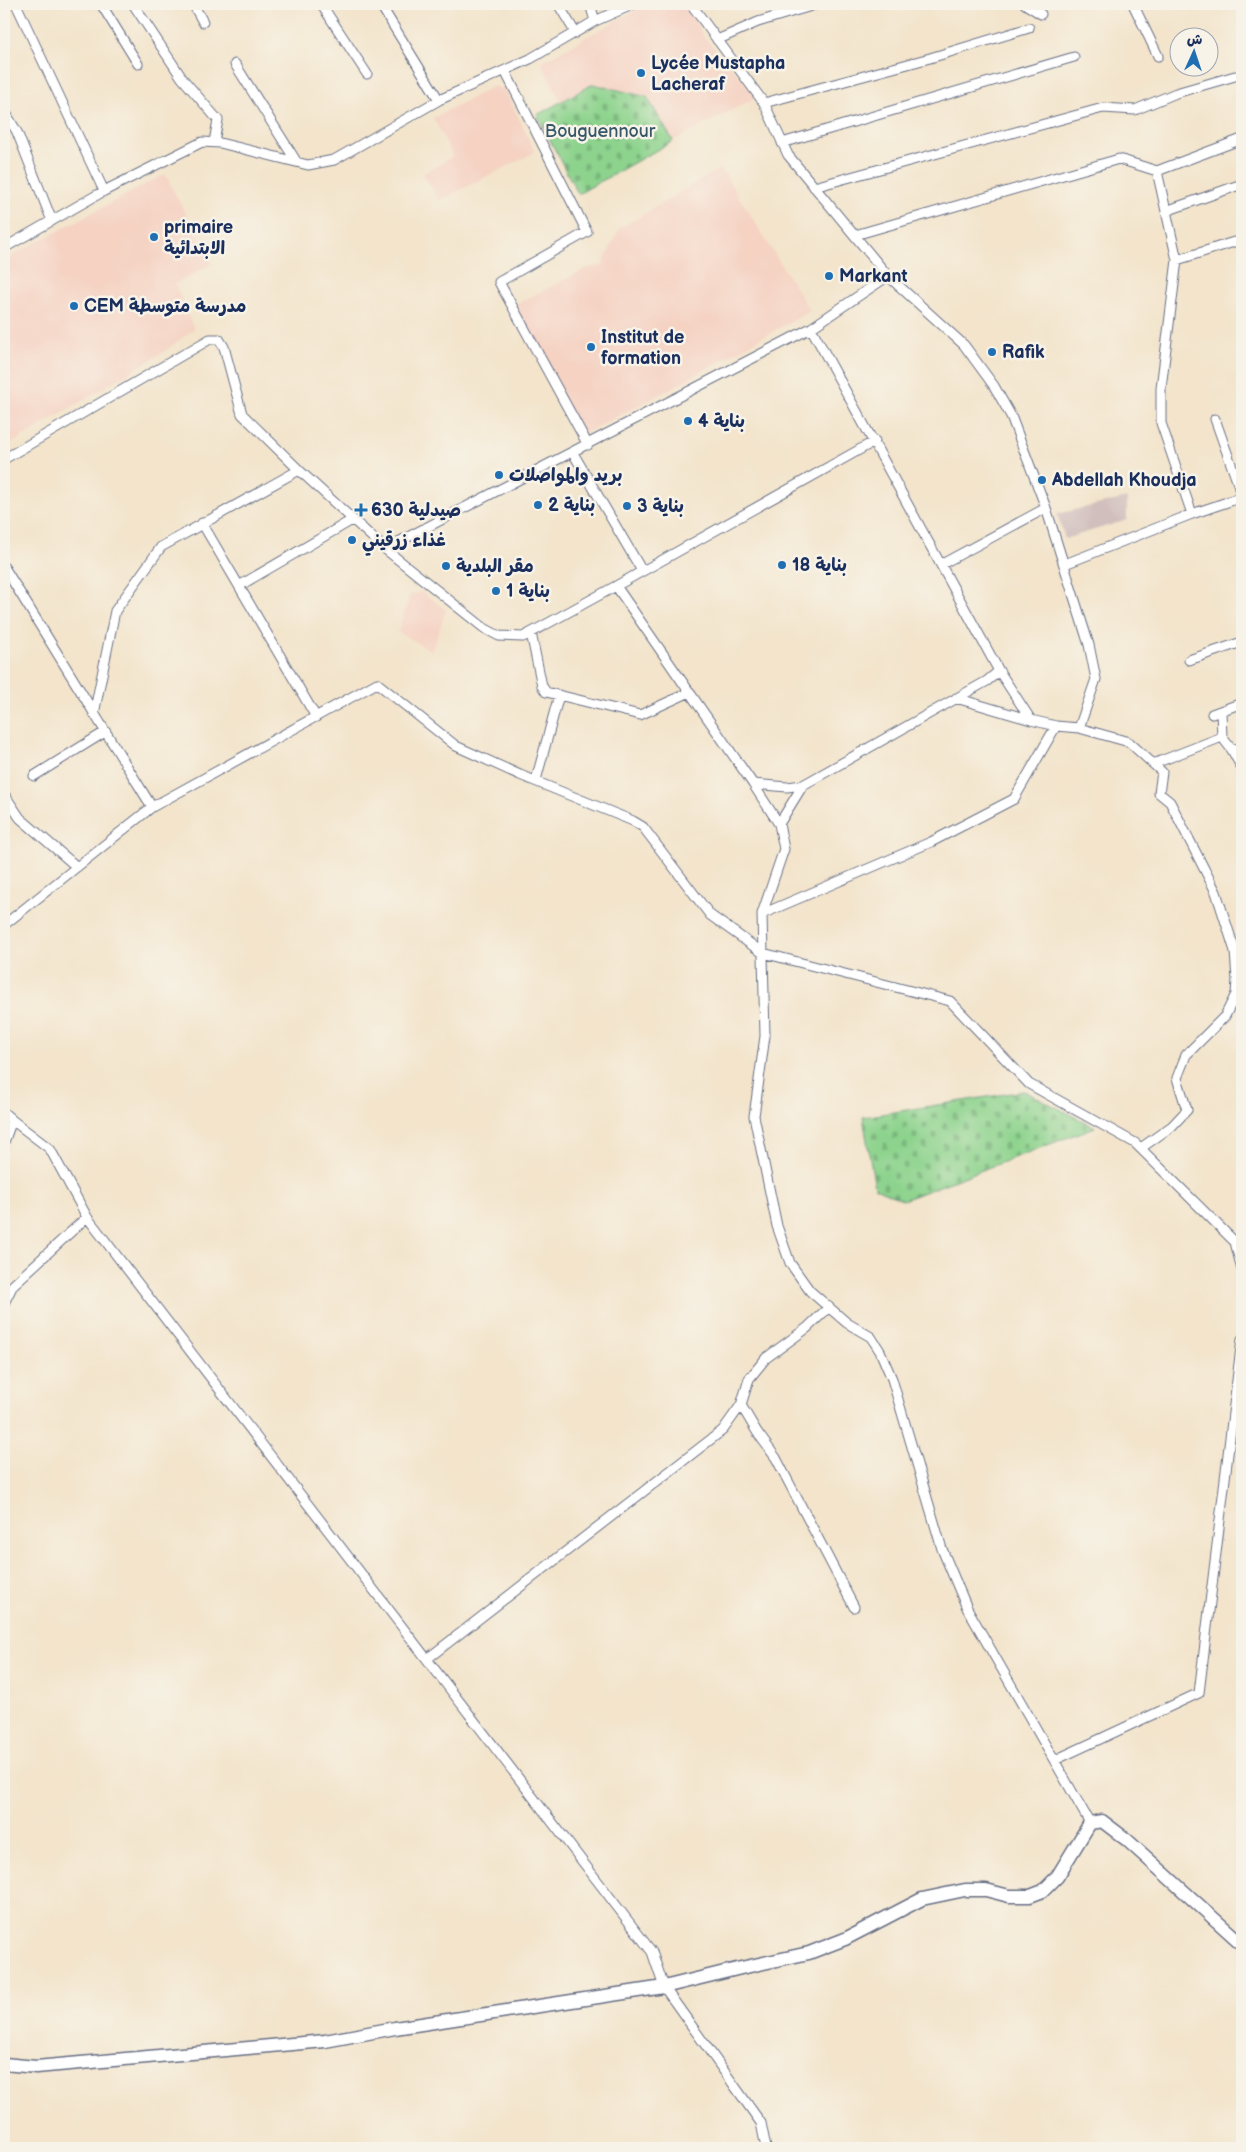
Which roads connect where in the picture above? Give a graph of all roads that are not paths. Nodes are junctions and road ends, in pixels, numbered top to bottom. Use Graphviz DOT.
graph roads {
  1 [pos="16,4"];
  2 [pos="101,4"];
  3 [pos="133,4"];
  4 [pos="193,4"];
  5 [pos="321,4"];
  6 [pos="380,4"];
  7 [pos="558,4"];
  8 [pos="590,4"];
  9 [pos="634,4"];
  10 [pos="691,4"];
  11 [pos="818,4"];
  12 [pos="1025,4"];
  13 [pos="1132,4"];
  14 [pos="1040,14"];
  15 [pos="595,20"];
  16 [pos="203,22"];
  17 [pos="1030,28"];
  18 [pos="575,32"];
  19 [pos="717,40"];
  20 [pos="1158,56"];
  21 [pos="1074,57"];
  22 [pos="138,64"];
  23 [pos="235,64"];
  24 [pos="505,71"];
  25 [pos="367,74"];
  26 [pos="1235,76"];
  27 [pos="439,100"];
  28 [pos="764,103"];
  29 [pos="4,110"];
  30 [pos="1242,139"];
  31 [pos="214,142"];
  32 [pos="782,143"];
  33 [pos="296,161"];
  34 [pos="1157,171"];
  35 [pos="1242,184"];
  36 [pos="814,187"];
  37 [pos="104,191"];
  38 [pos="1166,211"];
  39 [pos="52,220"];
  40 [pos="854,235"];
  41 [pos="1234,242"];
  42 [pos="4,248"];
  43 [pos="1177,260"];
  44 [pos="888,276"];
  45 [pos="811,328"];
  46 [pos="1215,419"];
  47 [pos="875,441"];
  48 [pos="588,445"];
  49 [pos="573,453"];
  50 [pos="4,459"];
  51 [pos="299,470"];
  52 [pos="1242,496"];
  53 [pos="1046,508"];
  54 [pos="1192,514"];
  55 [pos="352,520"];
  56 [pos="202,523"];
  57 [pos="385,549"];
  58 [pos="942,564"];
  59 [pos="1064,564"];
  60 [pos="4,567"];
  61 [pos="642,572"];
  62 [pos="239,586"];
  63 [pos="616,586"];
  64 [pos="531,633"];
  65 [pos="1242,642"];
  66 [pos="1189,660"];
  67 [pos="999,671"];
  68 [pos="690,692"];
  69 [pos="559,695"];
  70 [pos="956,698"];
  71 [pos="1242,704"];
  72 [pos="94,714"];
  73 [pos="316,717"];
  74 [pos="1031,720"];
  75 [pos="1056,726"];
  76 [pos="1080,728"];
  77 [pos="105,732"];
  78 [pos="1222,737"];
  79 [pos="1242,747"];
  80 [pos="1232,750"];
  81 [pos="1153,764"];
  82 [pos="1242,768"];
  83 [pos="34,776"];
  84 [pos="536,780"];
  85 [pos="753,784"];
  86 [pos="803,785"];
  87 [pos="4,794"];
  88 [pos="152,807"];
  89 [pos="779,824"];
  90 [pos="77,867"];
  91 [pos="762,914"];
  92 [pos="4,925"];
  93 [pos="763,953"];
  94 [pos="4,1112"];
  95 [pos="12,1120"];
  96 [pos="4,1142"];
  97 [pos="1141,1148"];
  98 [pos="87,1217"];
  99 [pos="1242,1270"];
  100 [pos="4,1303"];
  101 [pos="829,1307"];
  102 [pos="1242,1339"];
  103 [pos="741,1405"];
  104 [pos="854,1607"];
  105 [pos="427,1660"];
  106 [pos="1056,1760"];
  107 [pos="1090,1823"];
  108 [pos="1242,1944"];
  109 [pos="664,1987"];
  110 [pos="4,2064"];
  111 [pos="766,2148"];
  1 -- 37 [label="street"];
  2 -- 22 [label="street"];
  3 -- 31 [label="street"];
  4 -- 16 [label="street"];
  5 -- 25 [label="street"];
  6 -- 27 [label="street"];
  7 -- 18 [label="street"];
  8 -- 15 [label="street"];
  9 -- 15 [label="street"];
  10 -- 19 [label="street"];
  11 -- 19 [label="street"];
  12 -- 14 [label="street"];
  13 -- 20 [label="street"];
  15 -- 18 [label="street"];
  17 -- 28 [label="street"];
  18 -- 24 [label="street"];
  19 -- 28 [label="street"];
  21 -- 32 [label="street"];
  23 -- 33 [label="street"];
  24 -- 27 [label="street"];
  24 -- 48 [label="street"];
  26 -- 36 [label="street"];
  27 -- 33 [label="street"];
  28 -- 32 [label="street"];
  29 -- 39 [label="street"];
  30 -- 34 [label="street"];
  31 -- 33 [label="street"];
  31 -- 37 [label="street"];
  32 -- 36 [label="street"];
  34 -- 38 [label="street"];
  34 -- 40 [label="street"];
  35 -- 38 [label="street"];
  36 -- 40 [label="street"];
  37 -- 39 [label="street"];
  38 -- 43 [label="street"];
  39 -- 42 [label="street"];
  40 -- 44 [label="street"];
  41 -- 43 [label="street"];
  43 -- 54 [label="street"];
  44 -- 45 [label="street"];
  44 -- 53 [label="street"];
  45 -- 47 [label="street"];
  45 -- 48 [label="street"];
  46 -- 52 [label="street"];
  47 -- 58 [label="street"];
  47 -- 61 [label="street"];
  48 -- 49 [label="street"];
  49 -- 57 [label="street"];
  49 -- 61 [label="street"];
  50 -- 51 [label="street"];
  51 -- 55 [label="street"];
  51 -- 56 [label="street"];
  52 -- 54 [label="street"];
  53 -- 58 [label="street"];
  53 -- 59 [label="street"];
  54 -- 59 [label="street"];
  55 -- 57 [label="street"];
  55 -- 62 [label="street"];
  56 -- 62 [label="street"];
  56 -- 72 [label="street"];
  57 -- 64 [label="street"];
  58 -- 67 [label="street"];
  59 -- 76 [label="street"];
  60 -- 72 [label="street"];
  61 -- 63 [label="street"];
  62 -- 73 [label="street"];
  63 -- 64 [label="street"];
  63 -- 68 [label="street"];
  64 -- 69 [label="street"];
  65 -- 66 [label="street"];
  67 -- 70 [label="street"];
  67 -- 74 [label="street"];
  68 -- 69 [label="street"];
  68 -- 85 [label="street"];
  69 -- 84 [label="street"];
  70 -- 74 [label="street"];
  70 -- 86 [label="street"];
  71 -- 78 [label="street"];
  72 -- 77 [label="street"];
  73 -- 84 [label="street"];
  73 -- 88 [label="street"];
  74 -- 75 [label="street"];
  75 -- 76 [label="street"];
  75 -- 91 [label="street"];
  76 -- 81 [label="street"];
  77 -- 83 [label="street"];
  77 -- 88 [label="street"];
  78 -- 80 [label="street"];
  78 -- 81 [label="street"];
  79 -- 80 [label="street"];
  80 -- 82 [label="street"];
  81 -- 97 [label="street"];
  84 -- 93 [label="street"];
  85 -- 86 [label="street"];
  85 -- 89 [label="street"];
  86 -- 89 [label="street"];
  87 -- 90 [label="street"];
  88 -- 90 [label="street"];
  89 -- 91 [label="street"];
  90 -- 92 [label="street"];
  91 -- 93 [label="street"];
  93 -- 97 [label="street"];
  93 -- 101 [label="street"];
  94 -- 95 [label="street"];
  95 -- 96 [label="street"];
  95 -- 98 [label="street"];
  97 -- 99 [label="street"];
  98 -- 100 [label="street"];
  98 -- 105 [label="street"];
  101 -- 103 [label="street"];
  101 -- 106 [label="street"];
  102 -- 106 [label="street"];
  103 -- 104 [label="street"];
  103 -- 105 [label="street"];
  105 -- 109 [label="street"];
  106 -- 107 [label="street"];
  107 -- 108 [label="street"];
  107 -- 109 [label="street"];
  109 -- 110 [label="street"];
  109 -- 111 [label="street"];
}
